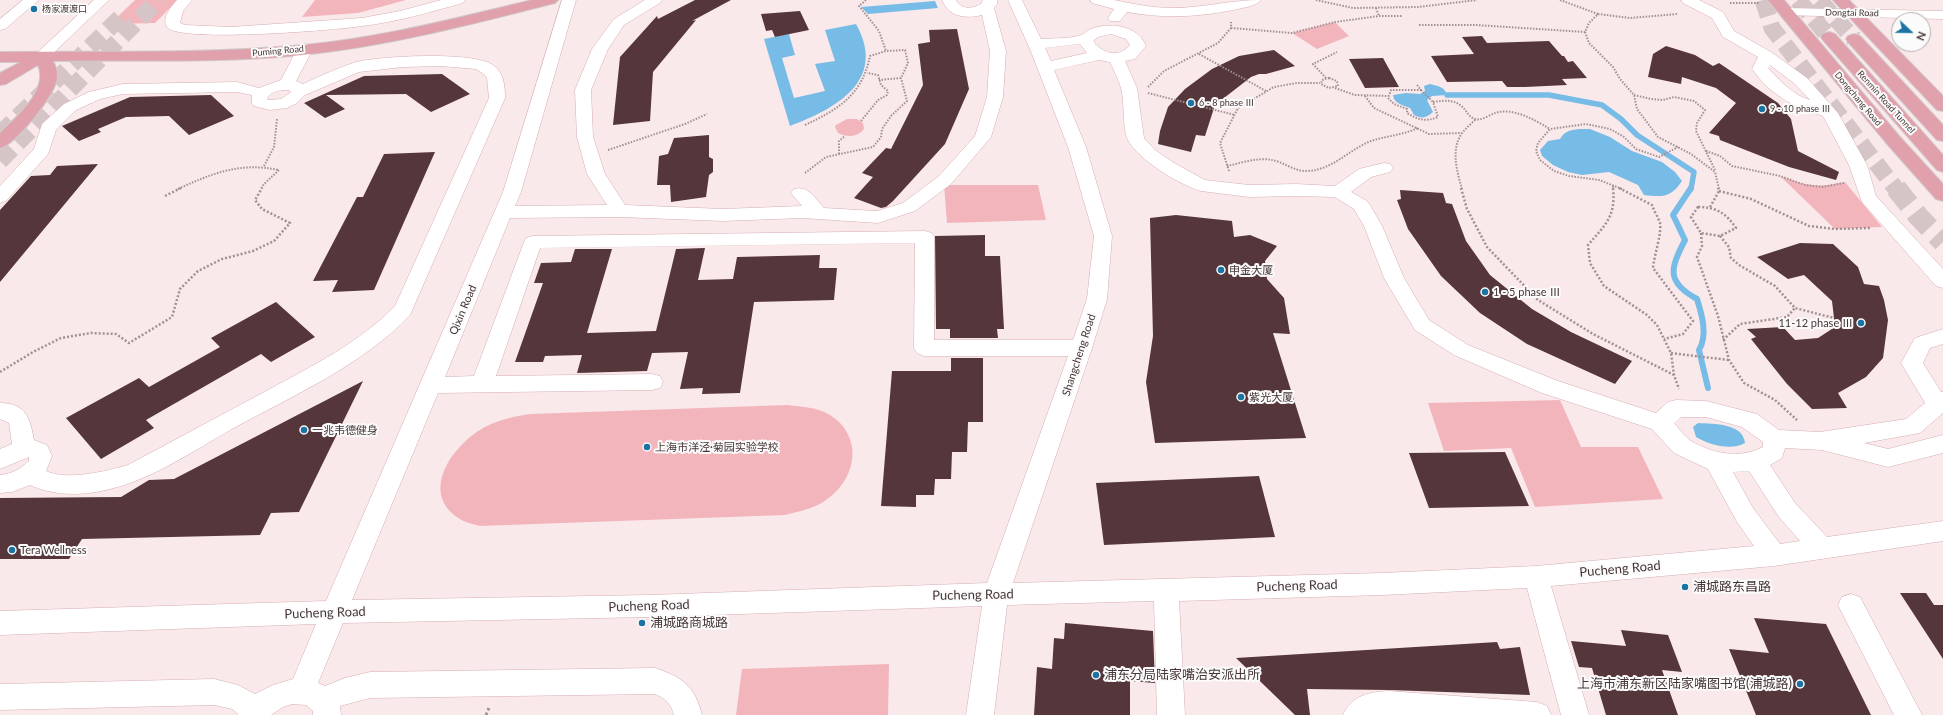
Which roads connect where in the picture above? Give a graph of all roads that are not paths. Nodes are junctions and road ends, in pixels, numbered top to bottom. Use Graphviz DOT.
graph roads {
  1 [pos="32,0"];
  2 [pos="102,0"];
  3 [pos="185,0"];
  4 [pos="458,0"];
  5 [pos="550,0"];
  6 [pos="569,0"];
  7 [pos="655,0"];
  8 [pos="949,0"];
  9 [pos="1015,0"];
  10 [pos="1097,0"];
  11 [pos="1254,0"];
  12 [pos="1841,0"];
  13 [pos="1691,2"];
  14 [pos="989,4"];
  15 [pos="1779,5"];
  16 [pos="1123,7"];
  17 [pos="1853,12"];
  18 [pos="1943,15"];
  19 [pos="0,26"];
  20 [pos="1111,30"];
  21 [pos="1750,32"];
  22 [pos="1829,37"];
  23 [pos="1087,39"];
  24 [pos="1854,39"];
  25 [pos="1036,44"];
  26 [pos="305,49"];
  27 [pos="1766,55"];
  28 [pos="42,56"];
  29 [pos="1107,56"];
  30 [pos="0,57"];
  31 [pos="1045,67"];
  32 [pos="0,80"];
  33 [pos="1801,81"];
  34 [pos="292,88"];
  35 [pos="262,93"];
  36 [pos="1943,106"];
  37 [pos="1830,113"];
  38 [pos="1943,136"];
  39 [pos="0,143"];
  40 [pos="1943,166"];
  41 [pos="1384,168"];
  42 [pos="800,192"];
  43 [pos="1339,192"];
  44 [pos="1943,195"];
  45 [pos="0,197"];
  46 [pos="620,211"];
  47 [pos="504,212"];
  48 [pos="819,213"];
  49 [pos="1943,281"];
  50 [pos="1943,336"];
  51 [pos="1082,348"];
  52 [pos="652,382"];
  53 [pos="482,384"];
  54 [pos="431,385"];
  55 [pos="1940,402"];
  56 [pos="0,411"];
  57 [pos="1660,423"];
  58 [pos="1774,438"];
  59 [pos="1820,441"];
  60 [pos="1943,444"];
  61 [pos="24,449"];
  62 [pos="0,460"];
  63 [pos="1755,462"];
  64 [pos="1716,463"];
  65 [pos="29,474"];
  66 [pos="0,484"];
  67 [pos="1943,531"];
  68 [pos="1822,548"];
  69 [pos="1774,555"];
  70 [pos="1536,577"];
  71 [pos="1166,590"];
  72 [pos="996,594"];
  73 [pos="1851,605"];
  74 [pos="336,612"];
  75 [pos="0,623"];
  76 [pos="0,697"];
  77 [pos="317,702"];
  78 [pos="254,712"];
  79 [pos="688,715"];
  80 [pos="980,715"];
  81 [pos="1171,715"];
  82 [pos="1357,715"];
  83 [pos="1538,715"];
  84 [pos="1575,715"];
  85 [pos="1908,715"];
  1 -- 19 [label="street"];
  2 -- 28 [label="street"];
  3 -- 4 [label="street"];
  5 -- 26 [label="main road, Puming Road"];
  6 -- 47 [label="street, Qixin Road"];
  7 -- 46 [label="street"];
  8 -- 14 [label="street"];
  9 -- 25 [label="street, Shangcheng Road"];
  10 -- 16 [label="street"];
  11 -- 16 [label="street"];
  12 -- 17 [label="main road"];
  13 -- 27 [label="street"];
  14 -- 48 [label="street"];
  15 -- 17 [label="street, Dongtai Road"];
  15 -- 44 [label="main road, Dongchang Road"];
  16 -- 20 [label="street"];
  17 -- 18 [label="street, Dongtai Road"];
  17 -- 36 [label="main road"];
  20 -- 23 [label="street"];
  20 -- 29 [label="street"];
  21 -- 33 [label="street"];
  22 -- 40 [label="main road, Renmin Road Tunnel"];
  23 -- 25 [label="street"];
  23 -- 29 [label="street"];
  24 -- 38 [label="main road, Renmin Road Tunnel"];
  25 -- 31 [label="street, Shangcheng Road"];
  26 -- 28 [label="main road, Puming Road"];
  26 -- 34 [label="street"];
  27 -- 33 [label="street"];
  27 -- 37 [label="street"];
  28 -- 30 [label="main road, Puming Road"];
  28 -- 32 [label="main road"];
  28 -- 39 [label="main road"];
  29 -- 31 [label="street"];
  29 -- 43 [label="street"];
  31 -- 51 [label="street, Shangcheng Road"];
  33 -- 37 [label="street"];
  34 -- 35 [label="street"];
  34 -- 35 [label="street"];
  34 -- 65 [label="street"];
  35 -- 45 [label="street"];
  37 -- 49 [label="street"];
  41 -- 43 [label="street"];
  42 -- 48 [label="street"];
  43 -- 57 [label="street"];
  46 -- 47 [label="street"];
  46 -- 48 [label="street"];
  47 -- 54 [label="street, Qixin Road"];
  50 -- 55 [label="street"];
  51 -- 53 [label="street"];
  51 -- 72 [label="street, Shangcheng Road"];
  52 -- 53 [label="street"];
  53 -- 54 [label="street"];
  54 -- 74 [label="street, Qixin Road"];
  55 -- 59 [label="street"];
  56 -- 61 [label="street"];
  57 -- 58 [label="street"];
  57 -- 64 [label="street"];
  58 -- 59 [label="street"];
  58 -- 63 [label="street"];
  59 -- 60 [label="street"];
  61 -- 62 [label="street"];
  61 -- 65 [label="street"];
  63 -- 64 [label="street"];
  63 -- 68 [label="street"];
  64 -- 69 [label="street"];
  65 -- 66 [label="street"];
  67 -- 68 [label="street, Pucheng Road"];
  68 -- 69 [label="street, Pucheng Road"];
  69 -- 70 [label="street, Pucheng Road"];
  70 -- 71 [label="street, Pucheng Road"];
  70 -- 84 [label="street"];
  71 -- 72 [label="street, Pucheng Road"];
  71 -- 81 [label="street"];
  72 -- 74 [label="street, Pucheng Road"];
  72 -- 80 [label="street, Shangcheng Road"];
  73 -- 85 [label="street"];
  74 -- 75 [label="street, Pucheng Road"];
  74 -- 77 [label="street, Qixin Road"];
  76 -- 78 [label="street"];
  77 -- 78 [label="street"];
  77 -- 79 [label="street"];
  82 -- 83 [label="street"];
}
